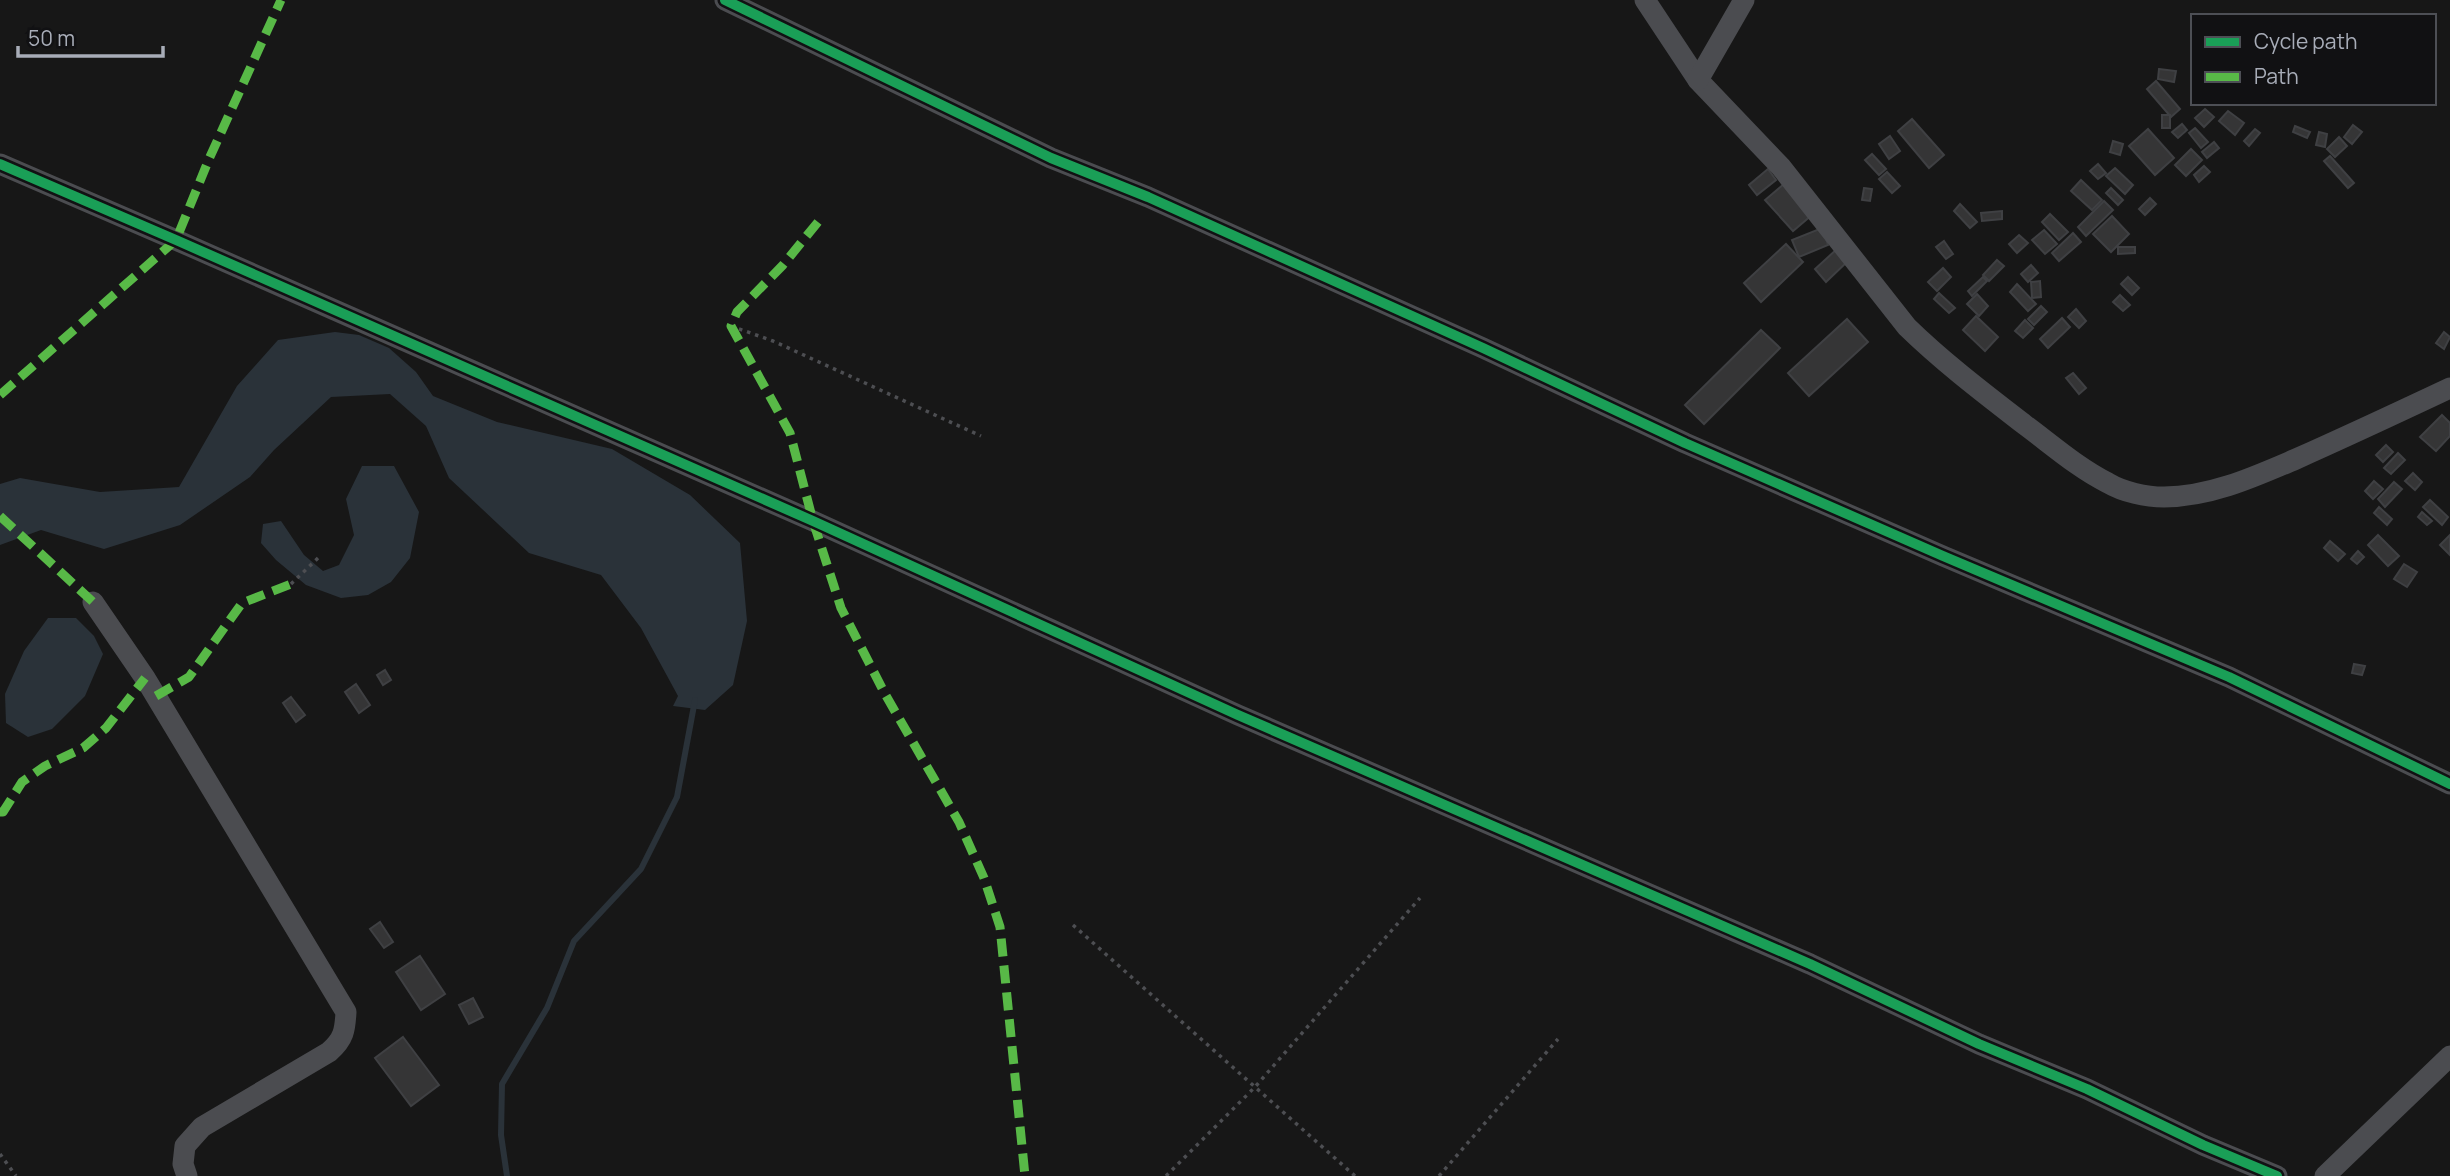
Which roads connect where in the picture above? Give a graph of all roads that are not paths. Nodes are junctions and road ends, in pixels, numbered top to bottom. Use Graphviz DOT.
graph roads {
  1 [pos="725,0"];
  2 [pos="1645,0"];
  3 [pos="1744,0"];
  4 [pos="1698,80"];
  5 [pos="0,164"];
  6 [pos="2450,388"];
  7 [pos="93,602"];
  8 [pos="2450,784"];
  9 [pos="2450,1056"];
  10 [pos="187,1176"];
  11 [pos="2277,1176"];
  12 [pos="2325,1176"];
  1 -- 8 [label="street"];
  2 -- 4 [label="street"];
  3 -- 4 [label="street"];
  4 -- 6 [label="street"];
  5 -- 11 [label="street"];
  7 -- 10 [label="street"];
  9 -- 12 [label="street"];
}
